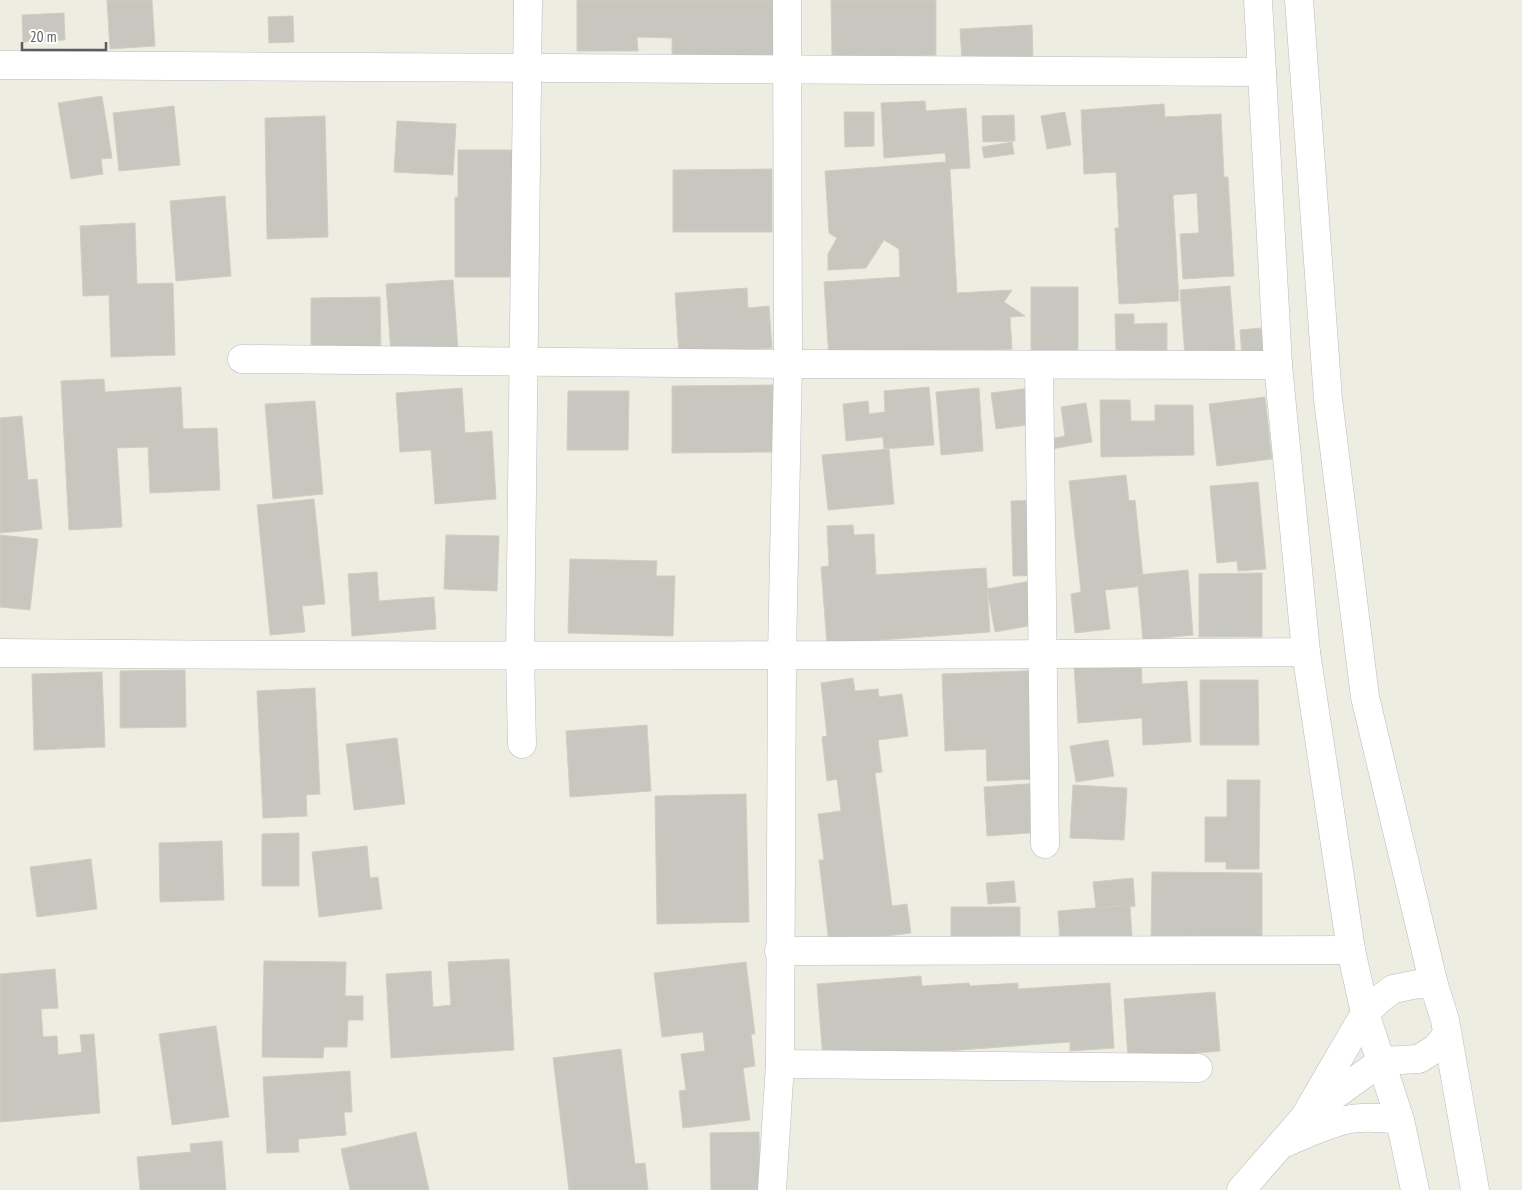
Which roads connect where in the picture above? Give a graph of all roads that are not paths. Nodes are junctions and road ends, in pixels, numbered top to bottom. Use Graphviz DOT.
graph roads {
  1 [pos="528,0"];
  2 [pos="788,0"];
  3 [pos="1258,0"];
  4 [pos="1299,0"];
  5 [pos="0,65"];
  6 [pos="528,68"];
  7 [pos="788,69"];
  8 [pos="1262,72"];
  9 [pos="242,358"];
  10 [pos="524,361"];
  11 [pos="788,364"];
  12 [pos="1278,365"];
  13 [pos="1039,366"];
  14 [pos="1306,652"];
  15 [pos="0,653"];
  16 [pos="782,654"];
  17 [pos="1042,654"];
  18 [pos="520,655"];
  19 [pos="522,744"];
  20 [pos="1044,844"];
  21 [pos="1351,950"];
  22 [pos="779,951"];
  23 [pos="1434,985"];
  24 [pos="1365,1013"];
  25 [pos="1446,1036"];
  26 [pos="1382,1061"];
  27 [pos="780,1064"];
  28 [pos="1198,1068"];
  29 [pos="1304,1118"];
  30 [pos="1400,1120"];
  31 [pos="1279,1146"];
  32 [pos="772,1190"];
  33 [pos="1241,1190"];
  34 [pos="1415,1190"];
  35 [pos="1475,1190"];
  1 -- 6 [label="street"];
  2 -- 7 [label="street"];
  3 -- 8 [label="street"];
  4 -- 23 [label="street"];
  5 -- 6 [label="street"];
  6 -- 7 [label="street"];
  6 -- 10 [label="street"];
  7 -- 8 [label="street"];
  7 -- 11 [label="street"];
  8 -- 12 [label="street"];
  9 -- 10 [label="street"];
  10 -- 11 [label="street"];
  10 -- 18 [label="street"];
  11 -- 13 [label="street"];
  11 -- 16 [label="street"];
  12 -- 13 [label="street"];
  12 -- 14 [label="street"];
  13 -- 17 [label="street"];
  14 -- 17 [label="street"];
  14 -- 21 [label="street"];
  15 -- 18 [label="street"];
  16 -- 17 [label="street"];
  16 -- 18 [label="street"];
  16 -- 22 [label="street"];
  17 -- 20 [label="street"];
  18 -- 19 [label="street"];
  21 -- 22 [label="street"];
  21 -- 24 [label="street"];
  22 -- 27 [label="street"];
  23 -- 24 [label="street"];
  23 -- 25 [label="street"];
  24 -- 26 [label="street"];
  24 -- 29 [label="street"];
  25 -- 26 [label="street"];
  25 -- 35 [label="street"];
  26 -- 29 [label="street"];
  26 -- 30 [label="street"];
  27 -- 28 [label="street"];
  27 -- 32 [label="street"];
  29 -- 31 [label="street"];
  30 -- 31 [label="street"];
  30 -- 34 [label="street"];
  31 -- 33 [label="street"];
}
